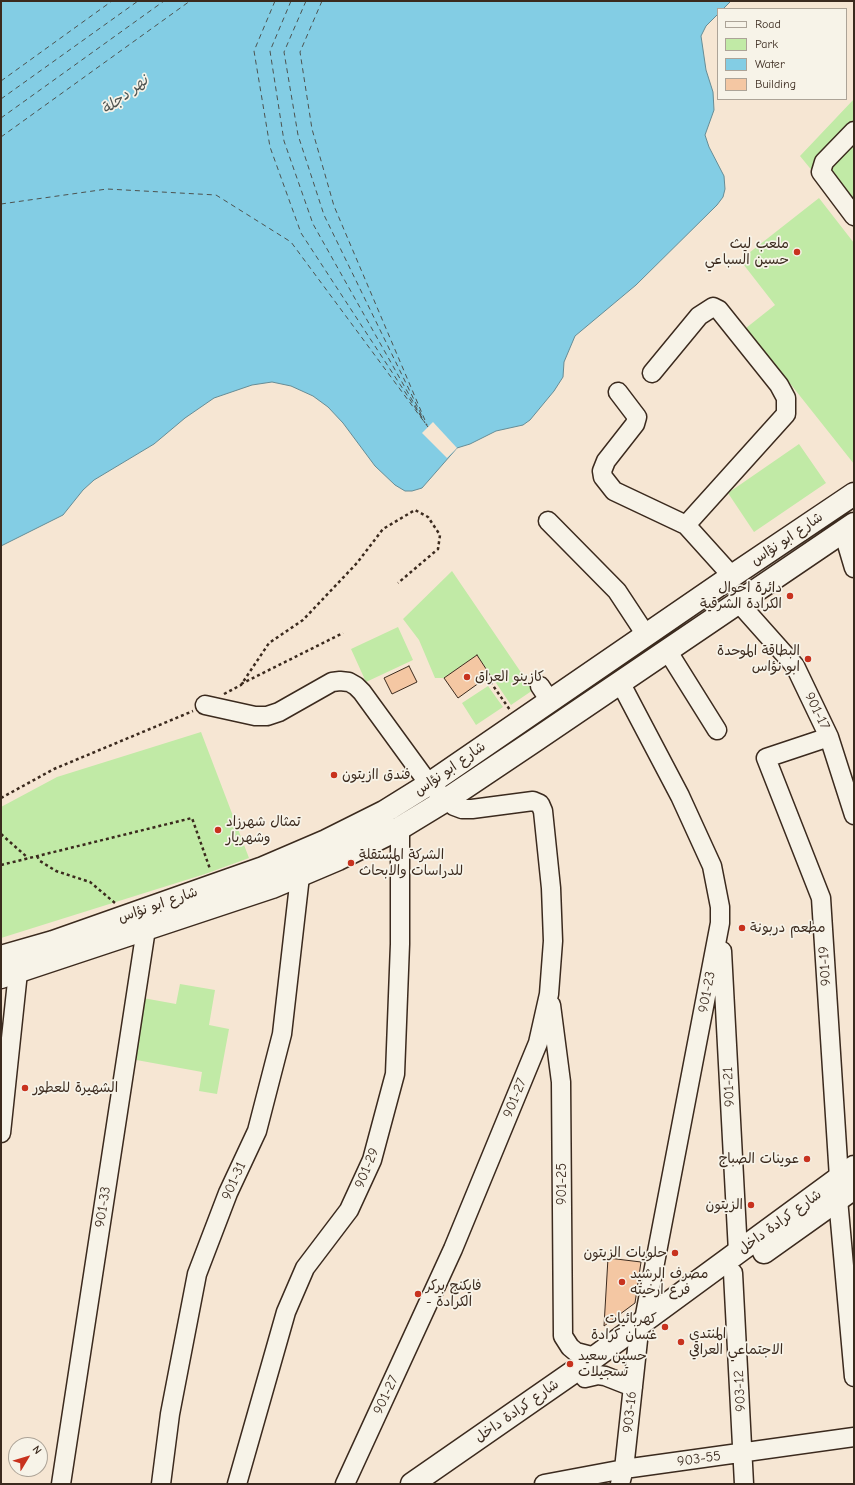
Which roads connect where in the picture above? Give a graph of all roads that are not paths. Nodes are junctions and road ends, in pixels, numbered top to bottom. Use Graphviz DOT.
graph roads {
  1 [pos="854,131"];
  2 [pos="854,216"];
  3 [pos="652,373"];
  4 [pos="618,392"];
  5 [pos="854,494"];
  6 [pos="548,521"];
  7 [pos="686,525"];
  8 [pos="848,527"];
  9 [pos="854,568"];
  10 [pos="732,576"];
  11 [pos="738,602"];
  12 [pos="646,635"];
  13 [pos="667,650"];
  14 [pos="620,682"];
  15 [pos="205,706"];
  16 [pos="717,730"];
  17 [pos="829,737"];
  18 [pos="429,784"];
  19 [pos="446,800"];
  20 [pos="854,815"];
  21 [pos="400,828"];
  22 [pos="300,876"];
  23 [pos="720,922"];
  24 [pos="146,929"];
  25 [pos="1,957"];
  26 [pos="10,974"];
  27 [pos="549,994"];
  28 [pos="6,1035"];
  29 [pos="1,1133"];
  30 [pos="846,1183"];
  31 [pos="738,1252"];
  32 [pos="733,1273"];
  33 [pos="641,1330"];
  34 [pos="595,1356"];
  35 [pos="854,1377"];
  36 [pos="585,1378"];
  37 [pos="633,1387"];
  38 [pos="854,1437"];
  39 [pos="743,1452"];
  40 [pos="622,1477"];
  41 [pos="61,1484"];
  42 [pos="162,1484"];
  43 [pos="237,1484"];
  44 [pos="344,1484"];
  45 [pos="412,1484"];
  46 [pos="439,1484"];
  47 [pos="544,1484"];
  48 [pos="744,1484"];
  1 -- 2 [label="street"];
  3 -- 7 [label="street"];
  4 -- 7 [label="street"];
  5 -- 10 [label="main road, شارع ابو نؤاس"];
  6 -- 12 [label="street"];
  7 -- 10 [label="street"];
  8 -- 9 [label="street"];
  8 -- 11 [label="main road, شارع ابو نؤاس"];
  10 -- 12 [label="main road, شارع ابو نؤاس"];
  11 -- 13 [label="main road, شارع ابو نؤاس"];
  11 -- 17 [label="street, 901-17"];
  12 -- 18 [label="main road, شارع ابو نؤاس"];
  13 -- 14 [label="main road, شارع ابو نؤاس"];
  13 -- 16 [label="street"];
  14 -- 19 [label="main road, شارع ابو نؤاس"];
  14 -- 23 [label="street, 901-23"];
  15 -- 18 [label="street, 901-27"];
  17 -- 20 [label="street, 901-17"];
  17 -- 30 [label="street, 901-19"];
  18 -- 19 [label="street, 901-27"];
  18 -- 25 [label="main road, شارع ابو نؤاس"];
  19 -- 21 [label="main road, شارع ابو نؤاس"];
  19 -- 27 [label="street, 901-27"];
  21 -- 22 [label="main road, شارع ابو نؤاس"];
  21 -- 43 [label="street, 901-29"];
  22 -- 24 [label="main road, شارع ابو نؤاس"];
  22 -- 42 [label="street, 901-31"];
  23 -- 31 [label="street, 901-21"];
  23 -- 33 [label="street, 901-23"];
  24 -- 26 [label="main road, شارع ابو نؤاس"];
  24 -- 41 [label="street, 901-33"];
  26 -- 28 [label="street"];
  27 -- 34 [label="street, 901-25"];
  27 -- 44 [label="street, 901-27"];
  28 -- 29 [label="street"];
  30 -- 31 [label="main road, شارع كرادة داخل"];
  30 -- 32 [label="main road, شارع كرادة داخل"];
  30 -- 35 [label="street"];
  31 -- 33 [label="main road, شارع كرادة داخل"];
  32 -- 33 [label="main road, شارع كرادة داخل"];
  32 -- 39 [label="street, 903-12"];
  33 -- 34 [label="main road, شارع كرادة داخل"];
  33 -- 36 [label="main road, شارع كرادة داخل"];
  33 -- 37 [label="street, 903-16"];
  34 -- 45 [label="main road, شارع كرادة داخل"];
  36 -- 37 [label="street"];
  36 -- 46 [label="main road, شارع كرادة داخل"];
  37 -- 40 [label="street, 903-16"];
  38 -- 39 [label="street, 903-55"];
  39 -- 40 [label="street, 903-55"];
  39 -- 48 [label="street, 903-12"];
  40 -- 47 [label="street, 903-55"];
}
